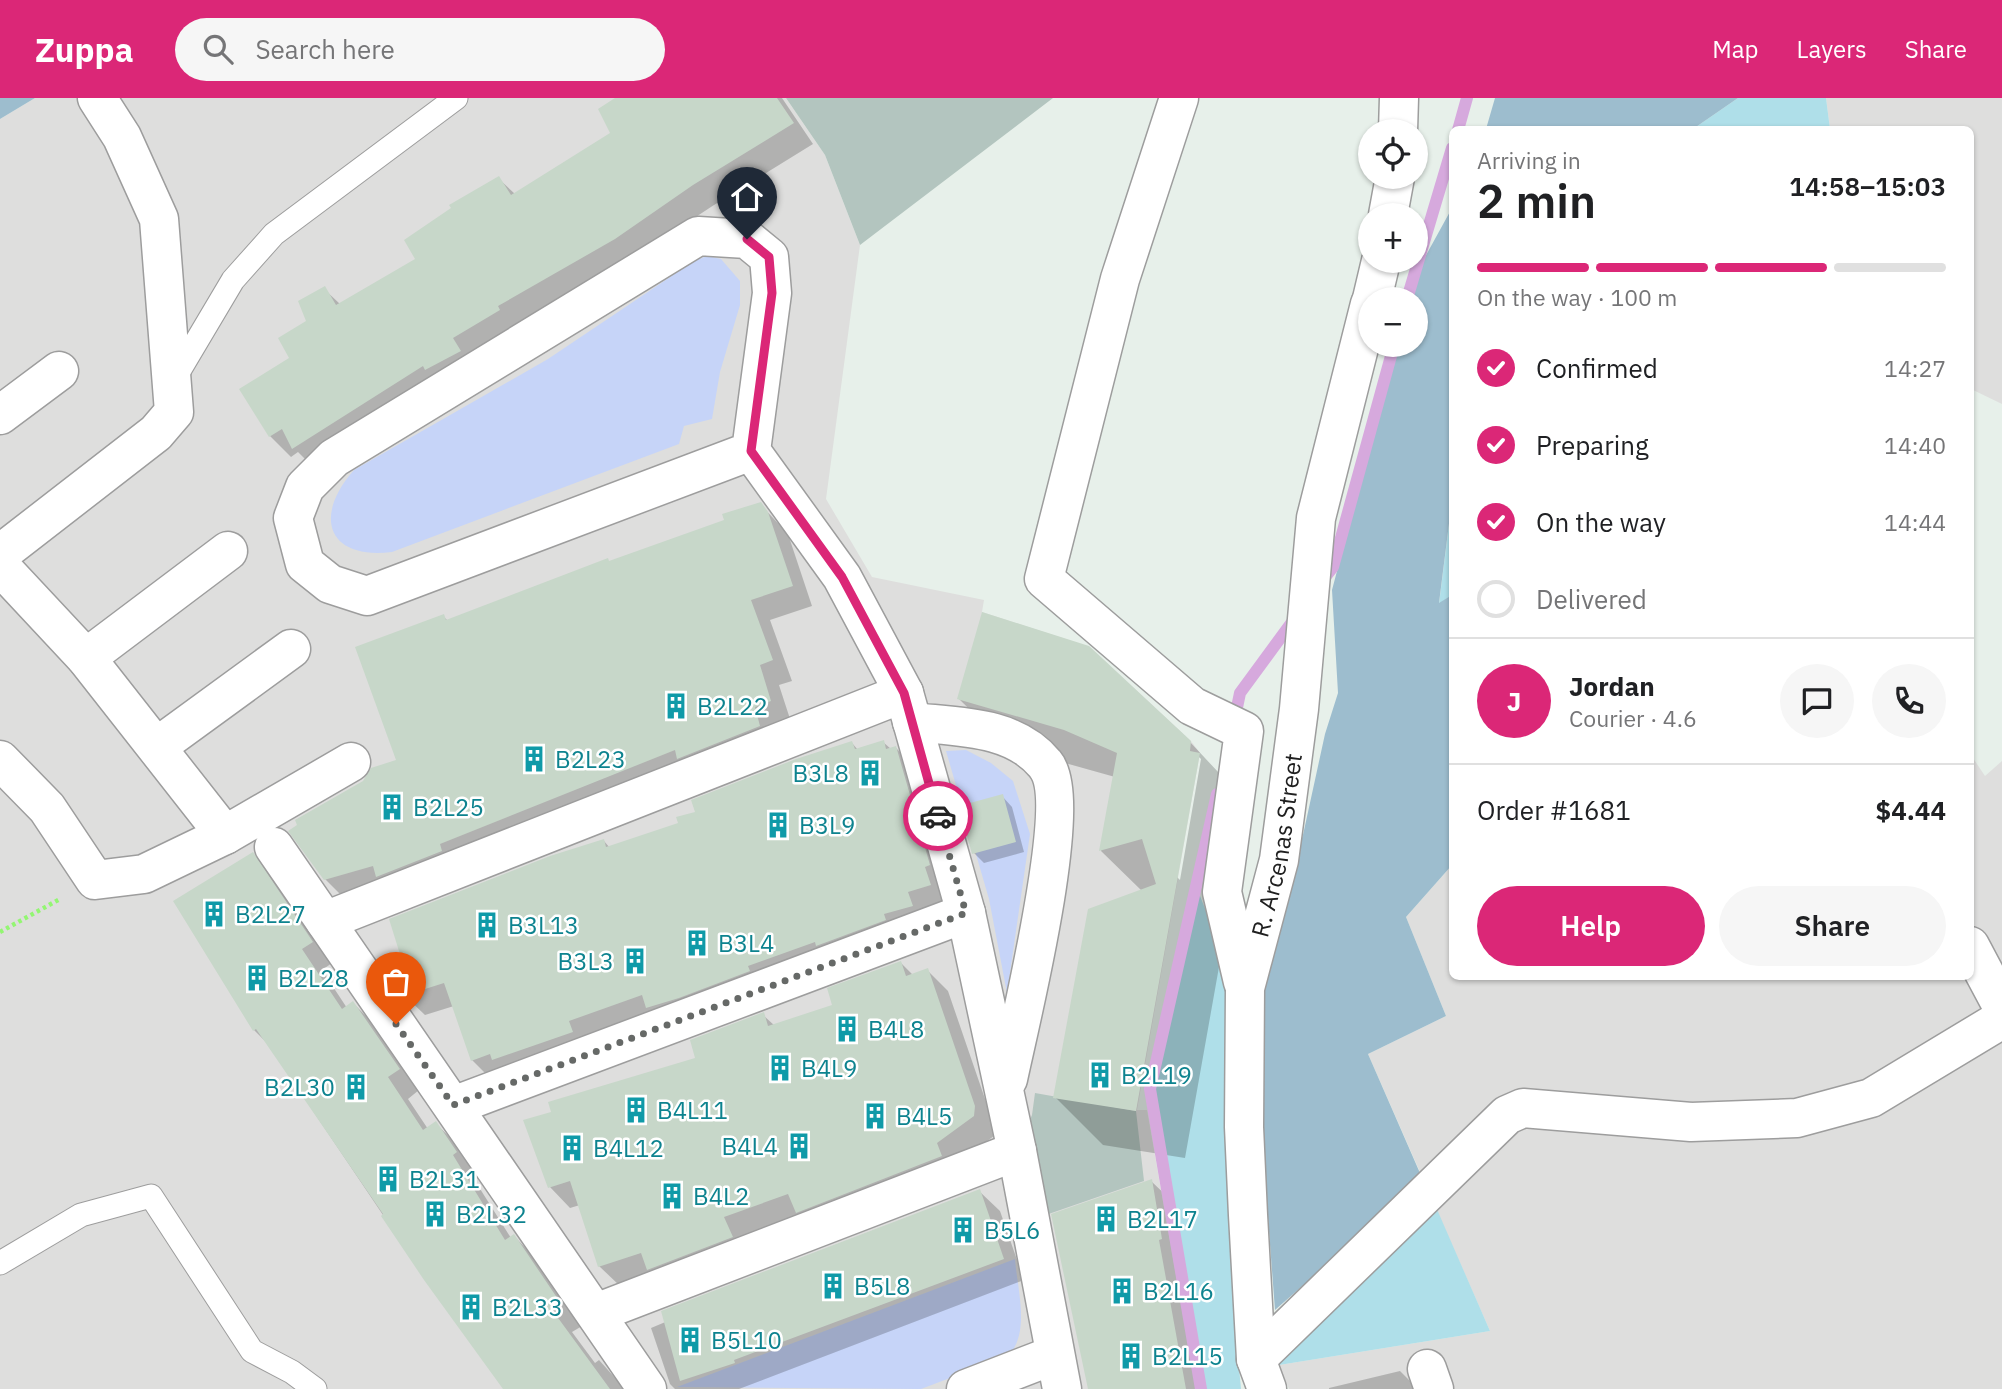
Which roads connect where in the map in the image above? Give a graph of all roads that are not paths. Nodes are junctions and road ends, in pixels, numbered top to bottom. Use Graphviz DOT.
graph roads {
  1 [pos="97,98"];
  2 [pos="456,98"];
  3 [pos="1179,98"];
  4 [pos="1399,98"];
  5 [pos="1398,119"];
  6 [pos="1358,352"];
  7 [pos="59,371"];
  8 [pos="173,381"];
  9 [pos="0,415"];
  10 [pos="751,451"];
  11 [pos="228,551"];
  12 [pos="0,554"];
  13 [pos="0,566"];
  14 [pos="291,649"];
  15 [pos="86,658"];
  16 [pos="908,707"];
  17 [pos="158,746"];
  18 [pos="0,760"];
  19 [pos="351,762"];
  20 [pos="225,835"];
  21 [pos="274,847"];
  22 [pos="966,913"];
  23 [pos="325,921"];
  24 [pos="1974,954"];
  25 [pos="1245,988"];
  26 [pos="2002,1006"];
  27 [pos="2002,1019"];
  28 [pos="1005,1095"];
  29 [pos="453,1105"];
  30 [pos="1017,1151"];
  31 [pos="0,1264"];
  32 [pos="596,1313"];
  33 [pos="1058,1372"];
  34 [pos="1262,1374"];
  35 [pos="314,1389"];
  36 [pos="647,1389"];
  37 [pos="966,1389"];
  1 -- 8 [label="street"];
  2 -- 8 [label="lane"];
  3 -- 25 [label="street"];
  4 -- 5 [label="street"];
  6 -- 25 [label="street, R. Arcenas Street"];
  7 -- 9 [label="street"];
  8 -- 12 [label="street"];
  10 -- 10 [label="street"];
  10 -- 16 [label="street"];
  11 -- 15 [label="street"];
  13 -- 15 [label="street"];
  14 -- 17 [label="street"];
  15 -- 17 [label="street"];
  16 -- 22 [label="street"];
  16 -- 23 [label="street"];
  16 -- 28 [label="street"];
  17 -- 20 [label="street"];
  18 -- 20 [label="street"];
  19 -- 20 [label="street"];
  21 -- 23 [label="street"];
  22 -- 28 [label="street"];
  22 -- 29 [label="street"];
  23 -- 29 [label="street"];
  24 -- 26 [label="street"];
  25 -- 34 [label="street, R. Arcenas Street"];
  27 -- 34 [label="street"];
  28 -- 30 [label="street"];
  29 -- 32 [label="street"];
  30 -- 32 [label="street"];
  30 -- 33 [label="street"];
  31 -- 35 [label="lane"];
  32 -- 36 [label="street"];
  33 -- 37 [label="street"];
}
